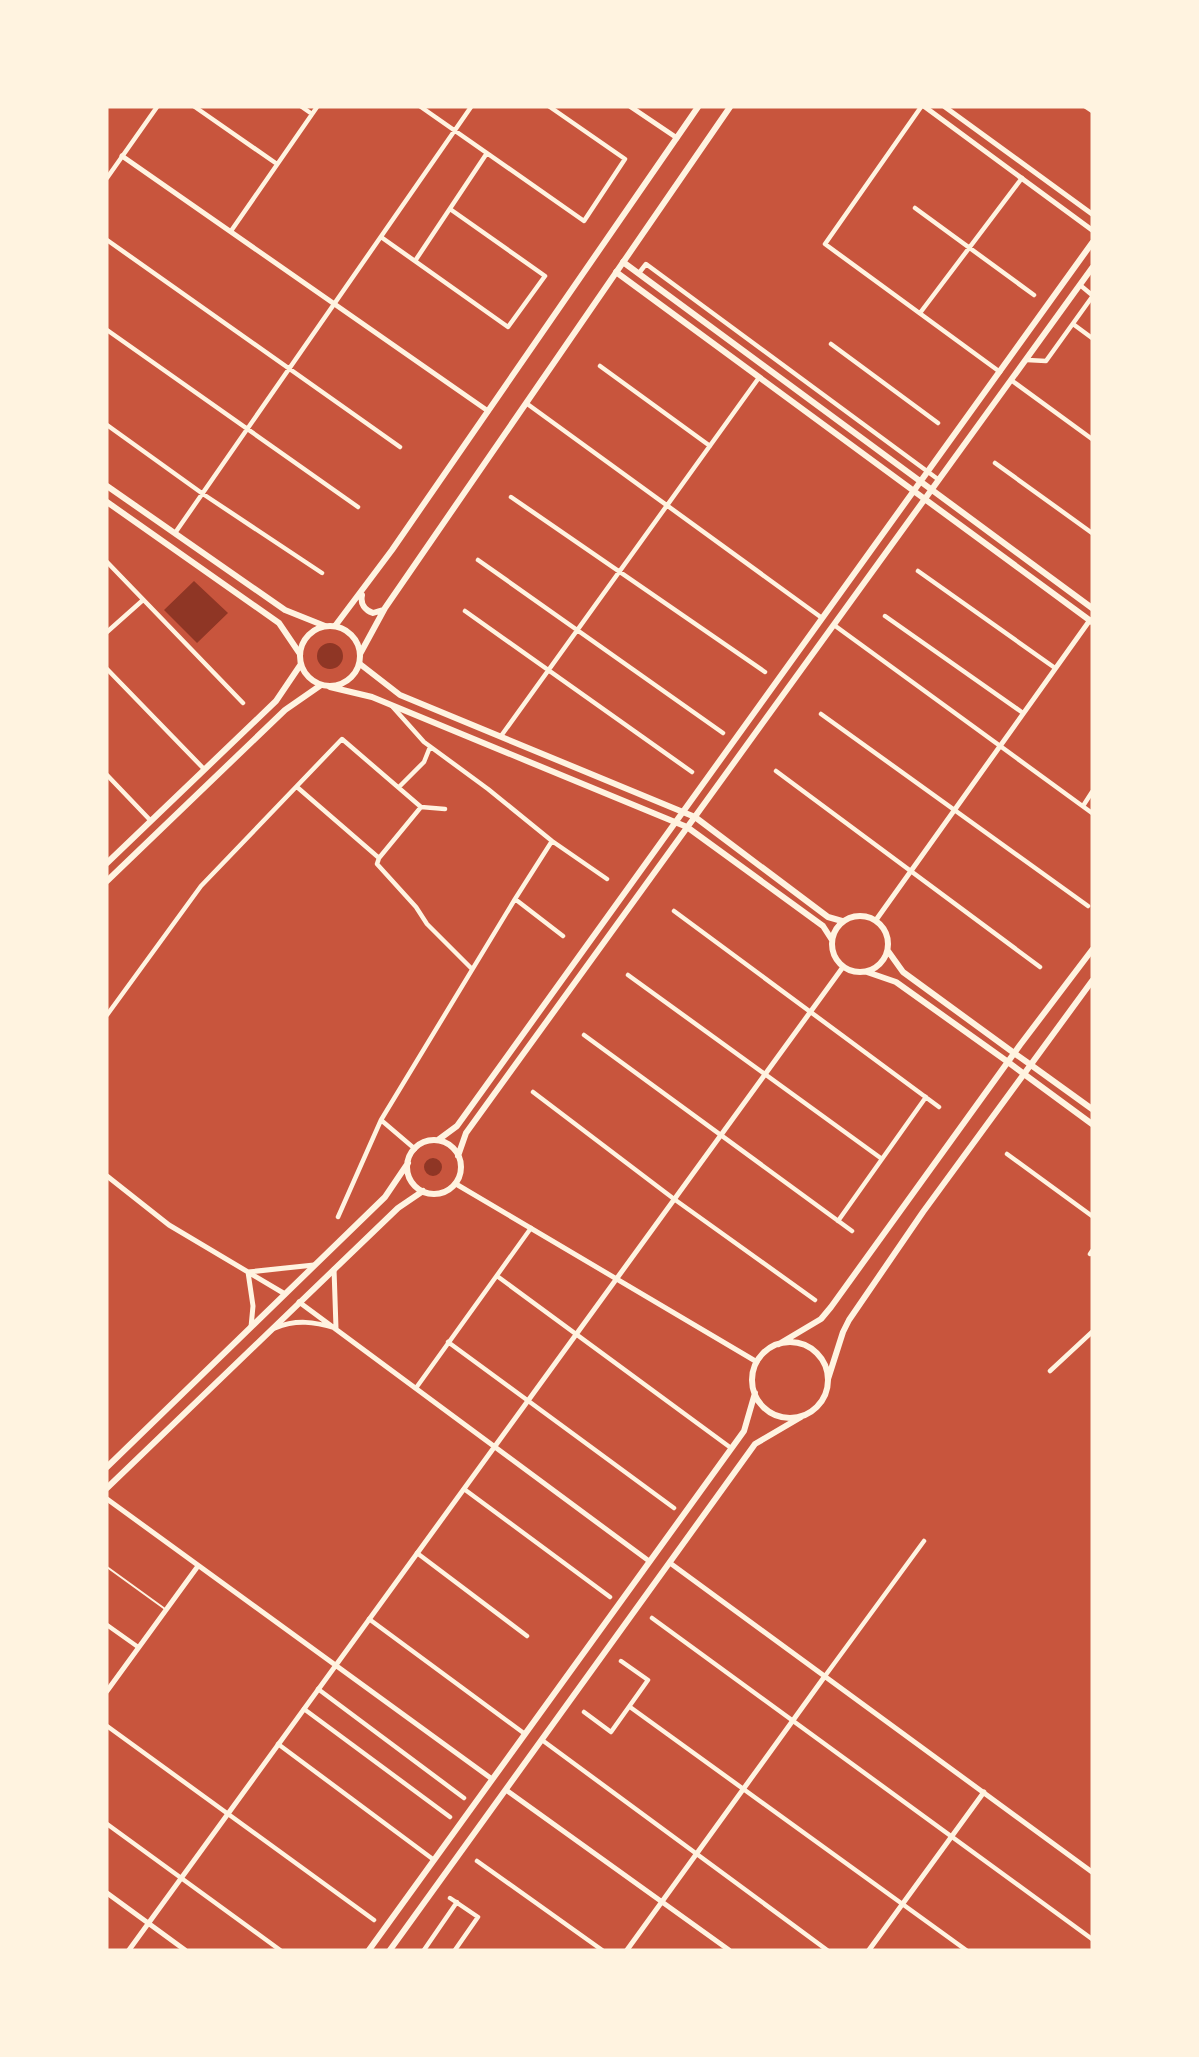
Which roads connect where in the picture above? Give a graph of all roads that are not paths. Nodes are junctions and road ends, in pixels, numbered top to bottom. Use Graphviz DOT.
graph roads {
  1 [pos="157,107"];
  2 [pos="195,107"];
  3 [pos="302,107"];
  4 [pos="317,107"];
  5 [pos="421,107"];
  6 [pos="471,107"];
  7 [pos="550,107"];
  8 [pos="631,107"];
  9 [pos="698,107"];
  10 [pos="730,107"];
  11 [pos="923,107"];
  12 [pos="945,107"];
  13 [pos="1086,107"];
  14 [pos="1092,111"];
  15 [pos="312,114"];
  16 [pos="455,131"];
  17 [pos="677,138"];
  18 [pos="487,153"];
  19 [pos="122,156"];
  20 [pos="277,164"];
  21 [pos="107,178"];
  22 [pos="1022,178"];
  23 [pos="915,208"];
  24 [pos="450,209"];
  25 [pos="1092,214"];
  26 [pos="1092,230"];
  27 [pos="231,231"];
  28 [pos="381,237"];
  29 [pos="107,240"];
  30 [pos="1092,243"];
  31 [pos="969,248"];
  32 [pos="415,261"];
  33 [pos="623,262"];
  34 [pos="1092,268"];
  35 [pos="616,272"];
  36 [pos="639,273"];
  37 [pos="1080,285"];
  38 [pos="683,292"];
  39 [pos="1034,295"];
  40 [pos="1092,296"];
  41 [pos="677,301"];
  42 [pos="335,303"];
  43 [pos="920,313"];
  44 [pos="713,314"];
  45 [pos="706,323"];
  46 [pos="1073,324"];
  47 [pos="107,330"];
  48 [pos="1092,338"];
  49 [pos="831,344"];
  50 [pos="1026,360"];
  51 [pos="600,366"];
  52 [pos="289,370"];
  53 [pos="1000,372"];
  54 [pos="758,379"];
  55 [pos="1011,380"];
  56 [pos="526,403"];
  57 [pos="488,411"];
  58 [pos="938,422"];
  59 [pos="107,425"];
  60 [pos="247,430"];
  61 [pos="1092,439"];
  62 [pos="710,446"];
  63 [pos="400,447"];
  64 [pos="995,463"];
  65 [pos="928,472"];
  66 [pos="939,480"];
  67 [pos="921,481"];
  68 [pos="107,486"];
  69 [pos="932,490"];
  70 [pos="914,491"];
  71 [pos="203,494"];
  72 [pos="511,497"];
  73 [pos="925,499"];
  74 [pos="107,502"];
  75 [pos="667,506"];
  76 [pos="358,507"];
  77 [pos="1092,533"];
  78 [pos="175,534"];
  79 [pos="478,560"];
  80 [pos="107,562"];
  81 [pos="918,571"];
  82 [pos="619,572"];
  83 [pos="321,573"];
  84 [pos="362,593"];
  85 [pos="143,600"];
  86 [pos="385,608"];
  87 [pos="1092,608"];
  88 [pos="465,611"];
  89 [pos="885,616"];
  90 [pos="822,618"];
  91 [pos="1091,621"];
  92 [pos="834,625"];
  93 [pos="325,626"];
  94 [pos="335,626"];
  95 [pos="578,629"];
  96 [pos="107,632"];
  97 [pos="300,654"];
  98 [pos="360,654"];
  99 [pos="301,664"];
  100 [pos="360,664"];
  101 [pos="550,668"];
  102 [pos="1055,668"];
  103 [pos="107,669"];
  104 [pos="765,672"];
  105 [pos="320,685"];
  106 [pos="330,687"];
  107 [pos="243,703"];
  108 [pos="391,705"];
  109 [pos="821,713"];
  110 [pos="1023,713"];
  111 [pos="723,733"];
  112 [pos="500,737"];
  113 [pos="1000,745"];
  114 [pos="430,747"];
  115 [pos="204,769"];
  116 [pos="776,771"];
  117 [pos="692,772"];
  118 [pos="107,775"];
  119 [pos="297,787"];
  120 [pos="400,787"];
  121 [pos="1092,792"];
  122 [pos="1083,806"];
  123 [pos="421,807"];
  124 [pos="445,809"];
  125 [pos="954,810"];
  126 [pos="684,811"];
  127 [pos="1092,813"];
  128 [pos="695,817"];
  129 [pos="150,821"];
  130 [pos="675,822"];
  131 [pos="687,827"];
  132 [pos="552,841"];
  133 [pos="379,858"];
  134 [pos="107,863"];
  135 [pos="910,872"];
  136 [pos="607,879"];
  137 [pos="107,881"];
  138 [pos="514,899"];
  139 [pos="1088,906"];
  140 [pos="674,911"];
  141 [pos="876,920"];
  142 [pos="842,921"];
  143 [pos="563,936"];
  144 [pos="832,940"];
  145 [pos="1092,950"];
  146 [pos="888,951"];
  147 [pos="843,967"];
  148 [pos="1040,967"];
  149 [pos="472,969"];
  150 [pos="865,972"];
  151 [pos="628,975"];
  152 [pos="1092,981"];
  153 [pos="810,1012"];
  154 [pos="107,1015"];
  155 [pos="584,1035"];
  156 [pos="1014,1053"];
  157 [pos="1008,1062"];
  158 [pos="1031,1065"];
  159 [pos="765,1074"];
  160 [pos="1024,1074"];
  161 [pos="533,1091"];
  162 [pos="926,1097"];
  163 [pos="939,1107"];
  164 [pos="1092,1109"];
  165 [pos="381,1120"];
  166 [pos="1092,1124"];
  167 [pos="721,1135"];
  168 [pos="438,1140"];
  169 [pos="415,1149"];
  170 [pos="1007,1154"];
  171 [pos="458,1156"];
  172 [pos="882,1159"];
  173 [pos="408,1163"];
  174 [pos="107,1176"];
  175 [pos="456,1184"];
  176 [pos="424,1191"];
  177 [pos="674,1199"];
  178 [pos="1092,1216"];
  179 [pos="338,1217"];
  180 [pos="838,1221"];
  181 [pos="531,1228"];
  182 [pos="852,1231"];
  183 [pos="314,1265"];
  184 [pos="334,1269"];
  185 [pos="247,1272"];
  186 [pos="497,1276"];
  187 [pos="616,1279"];
  188 [pos="285,1294"];
  189 [pos="815,1300"];
  190 [pos="299,1302"];
  191 [pos="251,1327"];
  192 [pos="336,1328"];
  193 [pos="271,1330"];
  194 [pos="1092,1332"];
  195 [pos="575,1335"];
  196 [pos="449,1342"];
  197 [pos="779,1344"];
  198 [pos="757,1362"];
  199 [pos="1050,1371"];
  200 [pos="828,1379"];
  201 [pos="416,1388"];
  202 [pos="755,1394"];
  203 [pos="528,1400"];
  204 [pos="801,1417"];
  205 [pos="495,1446"];
  206 [pos="731,1448"];
  207 [pos="107,1467"];
  208 [pos="107,1488"];
  209 [pos="464,1489"];
  210 [pos="107,1499"];
  211 [pos="674,1508"];
  212 [pos="924,1541"];
  213 [pos="417,1553"];
  214 [pos="649,1561"];
  215 [pos="670,1563"];
  216 [pos="198,1566"];
  217 [pos="107,1567"];
  218 [pos="610,1597"];
  219 [pos="166,1610"];
  220 [pos="652,1618"];
  221 [pos="369,1619"];
  222 [pos="107,1625"];
  223 [pos="527,1636"];
  224 [pos="138,1647"];
  225 [pos="621,1661"];
  226 [pos="335,1665"];
  227 [pos="825,1676"];
  228 [pos="318,1689"];
  229 [pos="107,1690"];
  230 [pos="630,1707"];
  231 [pos="304,1709"];
  232 [pos="584,1712"];
  233 [pos="793,1721"];
  234 [pos="107,1726"];
  235 [pos="525,1734"];
  236 [pos="542,1740"];
  237 [pos="278,1744"];
  238 [pos="492,1779"];
  239 [pos="744,1788"];
  240 [pos="506,1790"];
  241 [pos="984,1792"];
  242 [pos="464,1798"];
  243 [pos="228,1814"];
  244 [pos="450,1817"];
  245 [pos="107,1824"];
  246 [pos="952,1835"];
  247 [pos="696,1854"];
  248 [pos="434,1860"];
  249 [pos="477,1861"];
  250 [pos="1092,1872"];
  251 [pos="181,1879"];
  252 [pos="107,1893"];
  253 [pos="450,1898"];
  254 [pos="457,1902"];
  255 [pos="662,1902"];
  256 [pos="903,1904"];
  257 [pos="374,1920"];
  258 [pos="148,1924"];
  259 [pos="1092,1938"];
  260 [pos="129,1950"];
  261 [pos="185,1950"];
  262 [pos="280,1950"];
  263 [pos="369,1950"];
  264 [pos="390,1950"];
  265 [pos="424,1950"];
  266 [pos="456,1950"];
  267 [pos="602,1950"];
  268 [pos="627,1950"];
  269 [pos="729,1950"];
  270 [pos="827,1950"];
  271 [pos="869,1950"];
  272 [pos="965,1950"];
  1 -- 19 [label="street"];
  2 -- 20 [label="street"];
  3 -- 15 [label="street"];
  4 -- 15 [label="street"];
  5 -- 16 [label="street"];
  6 -- 16 [label="street"];
  7 -- 18 [label="street"];
  8 -- 17 [label="street"];
  9 -- 17 [label="main road"];
  10 -- 33 [label="main road"];
  11 -- 22 [label="street"];
  11 -- 43 [label="street"];
  12 -- 25 [label="street"];
  13 -- 14 [label="street"];
  15 -- 20 [label="street"];
  16 -- 18 [label="street"];
  16 -- 28 [label="street"];
  17 -- 57 [label="main road"];
  18 -- 24 [label="street"];
  19 -- 21 [label="street"];
  19 -- 27 [label="street"];
  20 -- 27 [label="street"];
  22 -- 26 [label="street"];
  22 -- 31 [label="street"];
  23 -- 31 [label="street"];
  24 -- 32 [label="street"];
  24 -- 32 [label="street"];
  27 -- 42 [label="street"];
  28 -- 32 [label="street"];
  28 -- 42 [label="street"];
  29 -- 52 [label="street"];
  30 -- 53 [label="main road"];
  31 -- 39 [label="street"];
  31 -- 43 [label="street"];
  33 -- 35 [label="main road"];
  33 -- 36 [label="main road"];
  34 -- 37 [label="main road"];
  35 -- 54 [label="main road"];
  35 -- 56 [label="main road"];
  36 -- 38 [label="street"];
  36 -- 41 [label="main road"];
  37 -- 40 [label="street"];
  37 -- 50 [label="main road"];
  38 -- 41 [label="street"];
  38 -- 44 [label="street"];
  40 -- 46 [label="street"];
  41 -- 45 [label="main road"];
  42 -- 52 [label="street"];
  42 -- 57 [label="street"];
  43 -- 53 [label="street"];
  44 -- 45 [label="street"];
  44 -- 65 [label="street"];
  45 -- 67 [label="main road"];
  46 -- 48 [label="street"];
  46 -- 50 [label="street"];
  47 -- 60 [label="street"];
  49 -- 58 [label="street"];
  50 -- 55 [label="main road"];
  51 -- 62 [label="street"];
  52 -- 60 [label="street"];
  52 -- 63 [label="street"];
  53 -- 65 [label="main road"];
  54 -- 62 [label="street"];
  54 -- 70 [label="main road"];
  55 -- 61 [label="street"];
  55 -- 66 [label="main road"];
  56 -- 75 [label="street"];
  56 -- 86 [label="main road"];
  57 -- 84 [label="main road"];
  59 -- 71 [label="street"];
  60 -- 71 [label="street"];
  60 -- 76 [label="street"];
  62 -- 75 [label="street"];
  64 -- 77 [label="street"];
  65 -- 66 [label="street"];
  65 -- 67 [label="main road"];
  66 -- 69 [label="main road"];
  67 -- 69 [label="main road"];
  67 -- 70 [label="main road"];
  68 -- 78 [label="main road"];
  69 -- 73 [label="main road"];
  69 -- 87 [label="main road"];
  70 -- 73 [label="main road"];
  70 -- 90 [label="main road"];
  71 -- 78 [label="street"];
  71 -- 83 [label="street"];
  72 -- 82 [label="street"];
  73 -- 91 [label="main road"];
  73 -- 92 [label="main road"];
  74 -- 97 [label="main road"];
  75 -- 82 [label="street"];
  75 -- 90 [label="street"];
  78 -- 93 [label="main road"];
  79 -- 95 [label="street"];
  80 -- 85 [label="street"];
  81 -- 102 [label="street"];
  82 -- 95 [label="street"];
  82 -- 104 [label="street"];
  84 -- 86 [label="main road"];
  84 -- 94 [label="main road"];
  85 -- 96 [label="street"];
  85 -- 107 [label="street"];
  86 -- 98 [label="main road"];
  88 -- 101 [label="street"];
  89 -- 110 [label="street"];
  90 -- 126 [label="main road"];
  91 -- 102 [label="street"];
  92 -- 113 [label="street"];
  92 -- 128 [label="main road"];
  93 -- 94 [label="main road"];
  93 -- 97 [label="main road"];
  94 -- 98 [label="main road"];
  95 -- 101 [label="street"];
  95 -- 111 [label="street"];
  97 -- 99 [label="main road"];
  98 -- 100 [label="main road"];
  99 -- 105 [label="main road"];
  99 -- 115 [label="main road"];
  100 -- 106 [label="main road"];
  100 -- 112 [label="main road"];
  101 -- 112 [label="street"];
  101 -- 117 [label="street"];
  102 -- 110 [label="street"];
  103 -- 115 [label="street"];
  105 -- 106 [label="main road"];
  105 -- 137 [label="main road"];
  106 -- 108 [label="main road"];
  108 -- 114 [label="street"];
  108 -- 130 [label="main road"];
  109 -- 125 [label="street"];
  110 -- 113 [label="street"];
  112 -- 126 [label="main road"];
  113 -- 122 [label="street"];
  113 -- 125 [label="street"];
  114 -- 120 [label="street"];
  114 -- 132 [label="street"];
  115 -- 129 [label="main road"];
  116 -- 135 [label="street"];
  118 -- 129 [label="street"];
  119 -- 120 [label="street"];
  119 -- 133 [label="street"];
  119 -- 154 [label="street"];
  120 -- 123 [label="street"];
  121 -- 122 [label="street"];
  122 -- 127 [label="street"];
  123 -- 124 [label="street"];
  123 -- 133 [label="street"];
  125 -- 135 [label="street"];
  125 -- 139 [label="street"];
  126 -- 128 [label="main road"];
  126 -- 130 [label="main road"];
  128 -- 131 [label="main road"];
  128 -- 142 [label="main road"];
  129 -- 134 [label="main road"];
  130 -- 131 [label="main road"];
  130 -- 168 [label="main road"];
  131 -- 144 [label="main road"];
  131 -- 171 [label="main road"];
  132 -- 136 [label="street"];
  132 -- 138 [label="street"];
  133 -- 149 [label="street"];
  135 -- 141 [label="street"];
  135 -- 148 [label="street"];
  138 -- 143 [label="street"];
  138 -- 149 [label="street"];
  140 -- 153 [label="street"];
  141 -- 142 [label="main road"];
  141 -- 146 [label="main road"];
  142 -- 144 [label="main road"];
  144 -- 147 [label="main road"];
  145 -- 156 [label="main road"];
  146 -- 150 [label="main road"];
  146 -- 156 [label="main road"];
  147 -- 150 [label="main road"];
  147 -- 153 [label="street"];
  149 -- 165 [label="street"];
  150 -- 157 [label="main road"];
  151 -- 159 [label="street"];
  152 -- 158 [label="main road"];
  153 -- 159 [label="street"];
  153 -- 162 [label="street"];
  155 -- 167 [label="street"];
  156 -- 157 [label="main road"];
  156 -- 158 [label="main road"];
  157 -- 160 [label="main road"];
  157 -- 197 [label="main road"];
  158 -- 160 [label="main road"];
  158 -- 164 [label="main road"];
  159 -- 167 [label="street"];
  159 -- 172 [label="street"];
  160 -- 166 [label="main road"];
  160 -- 200 [label="main road"];
  161 -- 177 [label="street"];
  162 -- 163 [label="street"];
  162 -- 172 [label="street"];
  165 -- 169 [label="street"];
  165 -- 179 [label="street"];
  167 -- 177 [label="street"];
  167 -- 180 [label="street"];
  168 -- 169 [label="main road"];
  168 -- 171 [label="main road"];
  169 -- 173 [label="main road"];
  170 -- 178 [label="street"];
  171 -- 175 [label="main road"];
  172 -- 180 [label="street"];
  173 -- 176 [label="main road"];
  173 -- 183 [label="main road"];
  174 -- 185 [label="street"];
  175 -- 176 [label="main road"];
  175 -- 181 [label="street"];
  176 -- 184 [label="main road"];
  177 -- 187 [label="street"];
  177 -- 189 [label="street"];
  180 -- 182 [label="street"];
  181 -- 186 [label="street"];
  181 -- 187 [label="street"];
  183 -- 185 [label="street"];
  183 -- 188 [label="main road"];
  184 -- 190 [label="main road"];
  184 -- 192 [label="street"];
  185 -- 188 [label="street"];
  185 -- 191 [label="street"];
  186 -- 195 [label="street"];
  186 -- 196 [label="street"];
  187 -- 195 [label="street"];
  187 -- 198 [label="street"];
  188 -- 191 [label="main road"];
  190 -- 192 [label="street"];
  190 -- 193 [label="main road"];
  191 -- 207 [label="main road"];
  192 -- 193 [label="street"];
  192 -- 201 [label="street"];
  193 -- 208 [label="main road"];
  194 -- 199 [label="street"];
  195 -- 203 [label="street"];
  195 -- 206 [label="street"];
  196 -- 201 [label="street"];
  196 -- 203 [label="street"];
  197 -- 198 [label="main road"];
  197 -- 200 [label="main road"];
  198 -- 202 [label="main road"];
  200 -- 204 [label="main road"];
  201 -- 205 [label="street"];
  202 -- 204 [label="main road"];
  202 -- 206 [label="main road"];
  203 -- 205 [label="street"];
  203 -- 211 [label="street"];
  204 -- 215 [label="main road"];
  205 -- 209 [label="street"];
  205 -- 214 [label="street"];
  206 -- 214 [label="main road"];
  209 -- 213 [label="street"];
  209 -- 218 [label="street"];
  210 -- 216 [label="street"];
  212 -- 227 [label="street"];
  213 -- 221 [label="street"];
  213 -- 223 [label="street"];
  214 -- 235 [label="main road"];
  215 -- 227 [label="street"];
  215 -- 236 [label="main road"];
  216 -- 219 [label="street"];
  216 -- 226 [label="street"];
  217 -- 219 [label="lane"];
  219 -- 224 [label="street"];
  220 -- 233 [label="street"];
  221 -- 226 [label="street"];
  221 -- 235 [label="street"];
  222 -- 224 [label="street"];
  224 -- 229 [label="street"];
  225 -- 230 [label="street"];
  226 -- 228 [label="street"];
  226 -- 238 [label="street"];
  227 -- 233 [label="street"];
  227 -- 241 [label="street"];
  228 -- 231 [label="street"];
  228 -- 242 [label="street"];
  230 -- 232 [label="street"];
  230 -- 239 [label="street"];
  231 -- 237 [label="street"];
  231 -- 244 [label="street"];
  233 -- 239 [label="street"];
  233 -- 246 [label="street"];
  234 -- 243 [label="street"];
  235 -- 238 [label="main road"];
  236 -- 240 [label="main road"];
  236 -- 247 [label="street"];
  237 -- 243 [label="street"];
  237 -- 248 [label="street"];
  238 -- 248 [label="main road"];
  239 -- 247 [label="street"];
  239 -- 256 [label="street"];
  240 -- 255 [label="street"];
  240 -- 264 [label="main road"];
  241 -- 246 [label="street"];
  241 -- 250 [label="street"];
  243 -- 251 [label="street"];
  243 -- 257 [label="street"];
  245 -- 251 [label="street"];
  246 -- 256 [label="street"];
  246 -- 259 [label="street"];
  247 -- 255 [label="street"];
  247 -- 270 [label="street"];
  248 -- 263 [label="main road"];
  249 -- 267 [label="street"];
  251 -- 258 [label="street"];
  251 -- 262 [label="street"];
  252 -- 258 [label="street"];
  253 -- 254 [label="street"];
  254 -- 265 [label="street"];
  254 -- 266 [label="street"];
  255 -- 268 [label="street"];
  255 -- 269 [label="street"];
  256 -- 271 [label="street"];
  256 -- 272 [label="street"];
  258 -- 260 [label="street"];
  258 -- 261 [label="street"];
}
